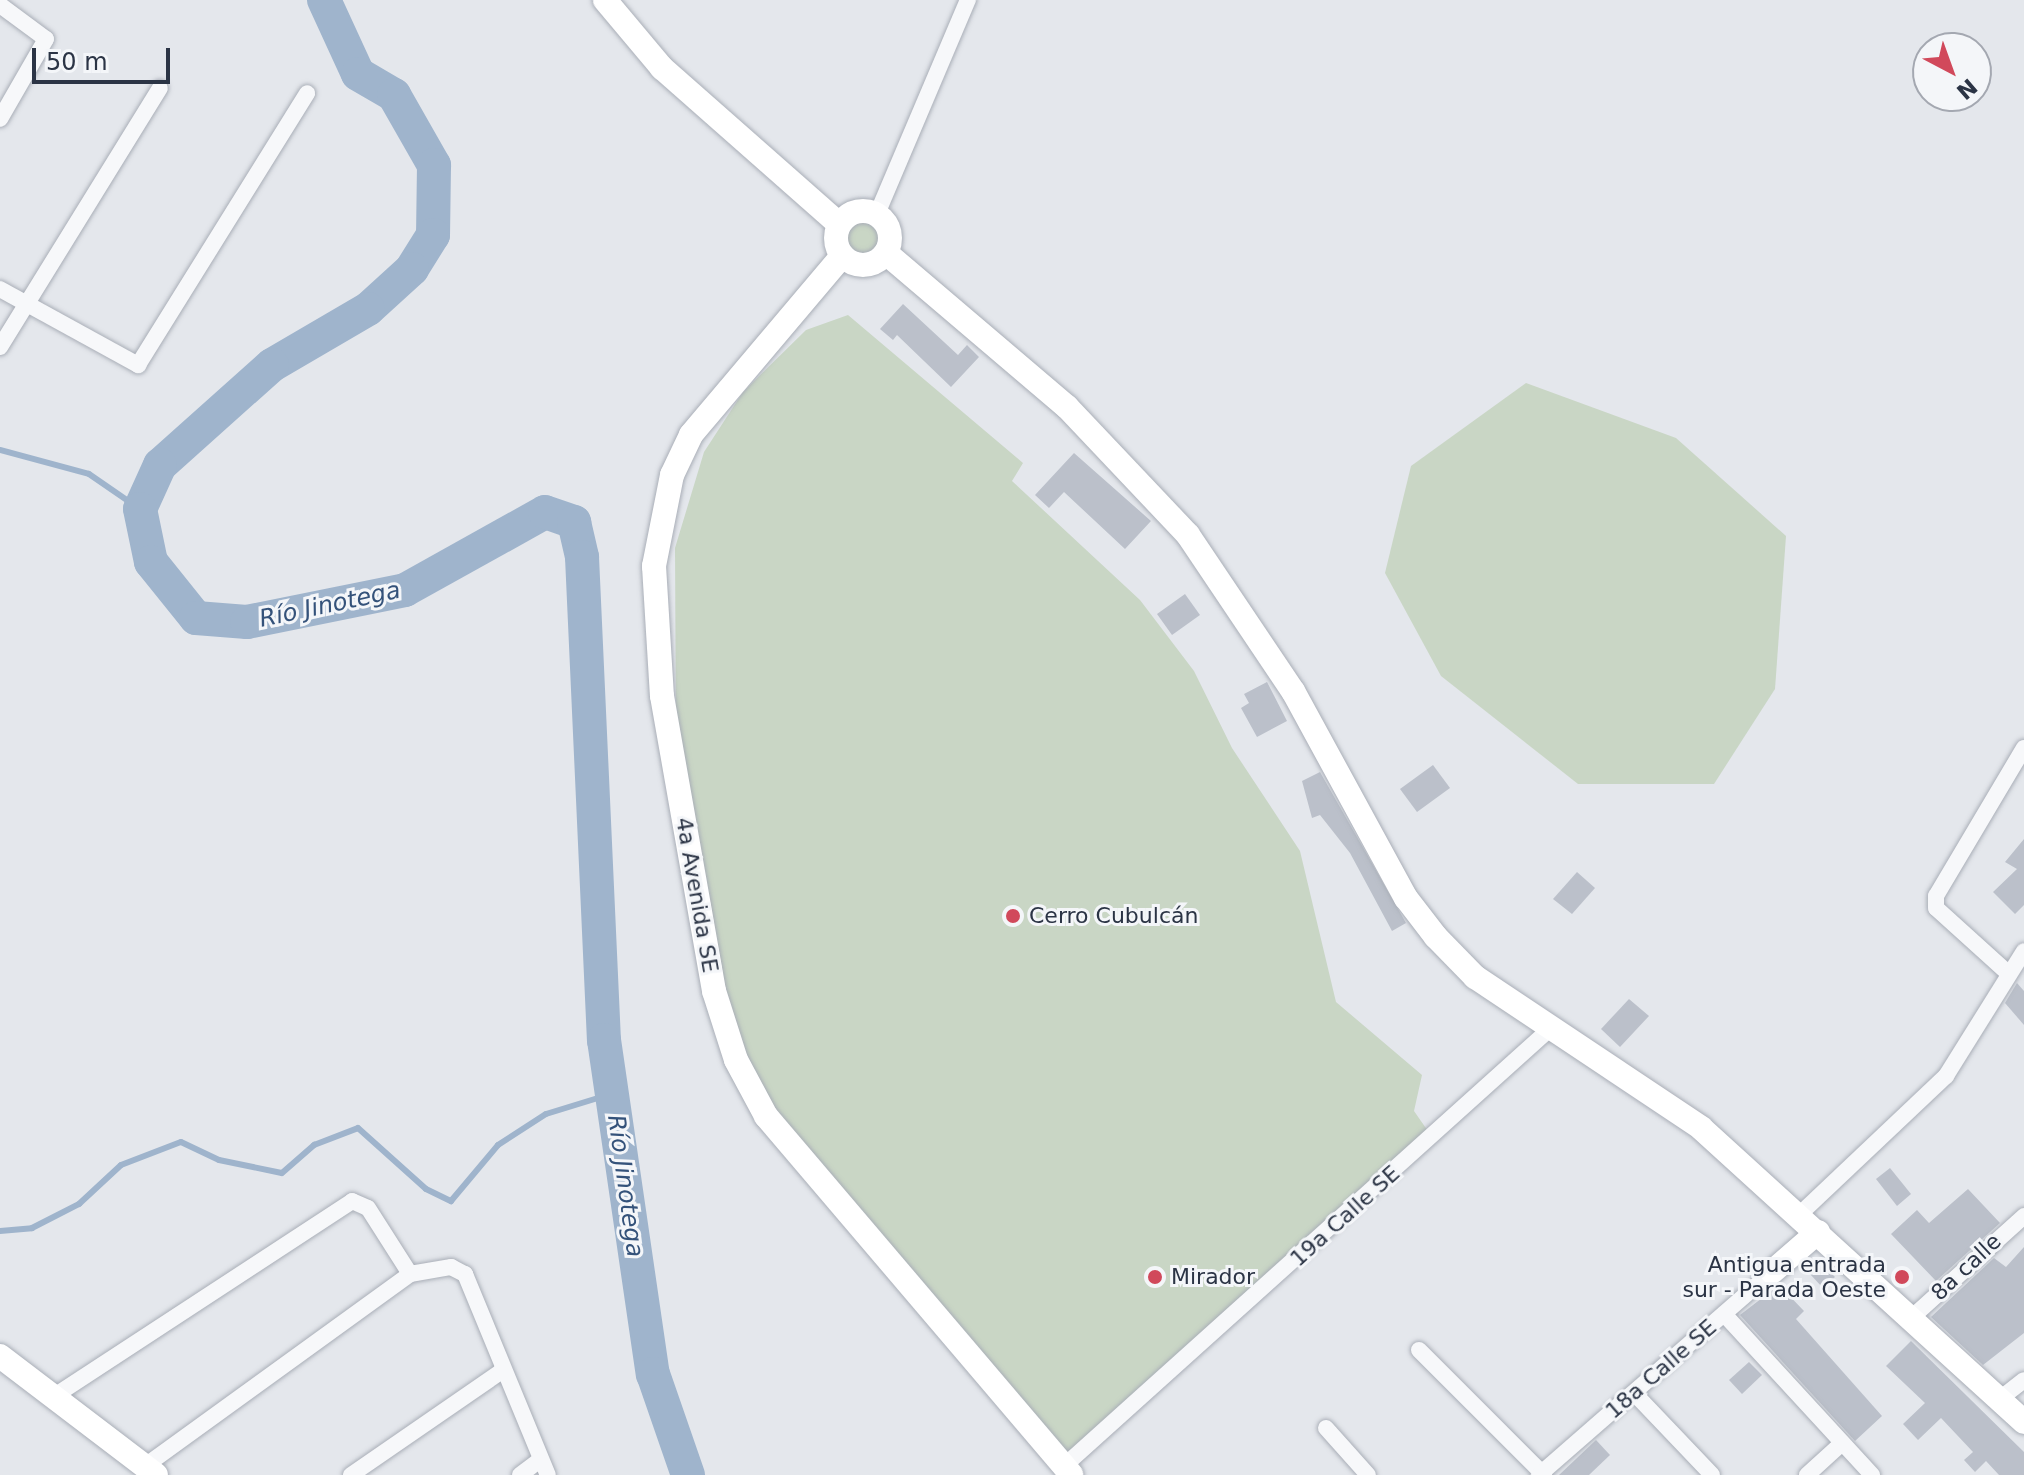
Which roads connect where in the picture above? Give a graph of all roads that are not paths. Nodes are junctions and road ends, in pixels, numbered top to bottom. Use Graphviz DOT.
graph roads {
  1 [pos="605,0"];
  2 [pos="968,0"];
  3 [pos="0,5"];
  4 [pos="160,88"];
  5 [pos="307,93"];
  6 [pos="0,119"];
  7 [pos="877,214"];
  8 [pos="839,224"];
  9 [pos="886,253"];
  10 [pos="842,256"];
  11 [pos="0,289"];
  12 [pos="26,305"];
  13 [pos="0,347"];
  14 [pos="2024,748"];
  15 [pos="2024,951"];
  16 [pos="2009,974"];
  17 [pos="1552,1027"];
  18 [pos="1800,1214"];
  19 [pos="2024,1216"];
  20 [pos="1818,1232"];
  21 [pos="1772,1272"];
  22 [pos="410,1274"];
  23 [pos="1724,1314"];
  24 [pos="1909,1320"];
  25 [pos="1419,1350"];
  26 [pos="0,1356"];
  27 [pos="503,1370"];
  28 [pos="2024,1380"];
  29 [pos="1634,1393"];
  30 [pos="56,1395"];
  31 [pos="2001,1398"];
  32 [pos="2024,1422"];
  33 [pos="1326,1428"];
  34 [pos="1842,1443"];
  35 [pos="544,1468"];
  36 [pos="151,1471"];
  37 [pos="1067,1471"];
  38 [pos="1542,1474"];
  39 [pos="351,1475"];
  40 [pos="520,1475"];
  41 [pos="1368,1475"];
  42 [pos="1712,1475"];
  43 [pos="1807,1475"];
  44 [pos="1872,1475"];
  1 -- 8 [label="main road"];
  2 -- 7 [label="street"];
  3 -- 6 [label="street"];
  4 -- 12 [label="street"];
  5 -- 12 [label="street"];
  7 -- 8 [label="main road"];
  7 -- 9 [label="main road"];
  8 -- 10 [label="main road"];
  9 -- 10 [label="main road"];
  9 -- 17 [label="main road"];
  10 -- 37 [label="main road, 4a Avenida SE"];
  11 -- 12 [label="street"];
  12 -- 13 [label="street"];
  14 -- 16 [label="street"];
  15 -- 16 [label="street"];
  16 -- 18 [label="street"];
  17 -- 18 [label="main road"];
  17 -- 37 [label="street, 19a Calle SE"];
  18 -- 20 [label="main road"];
  19 -- 24 [label="street, 8a calle"];
  20 -- 21 [label="main road, 18a Calle SE"];
  20 -- 24 [label="main road"];
  21 -- 23 [label="street, 18a Calle SE"];
  22 -- 27 [label="street"];
  22 -- 30 [label="street"];
  22 -- 36 [label="street"];
  23 -- 29 [label="street, 18a Calle SE"];
  23 -- 34 [label="street"];
  24 -- 31 [label="main road"];
  25 -- 38 [label="street"];
  26 -- 30 [label="main road"];
  27 -- 35 [label="street"];
  27 -- 39 [label="street"];
  28 -- 31 [label="street"];
  29 -- 38 [label="street, 18a Calle SE"];
  29 -- 42 [label="street"];
  30 -- 36 [label="main road"];
  31 -- 32 [label="main road"];
  33 -- 41 [label="street"];
  34 -- 43 [label="street"];
  34 -- 44 [label="street"];
  35 -- 40 [label="street"];
}
